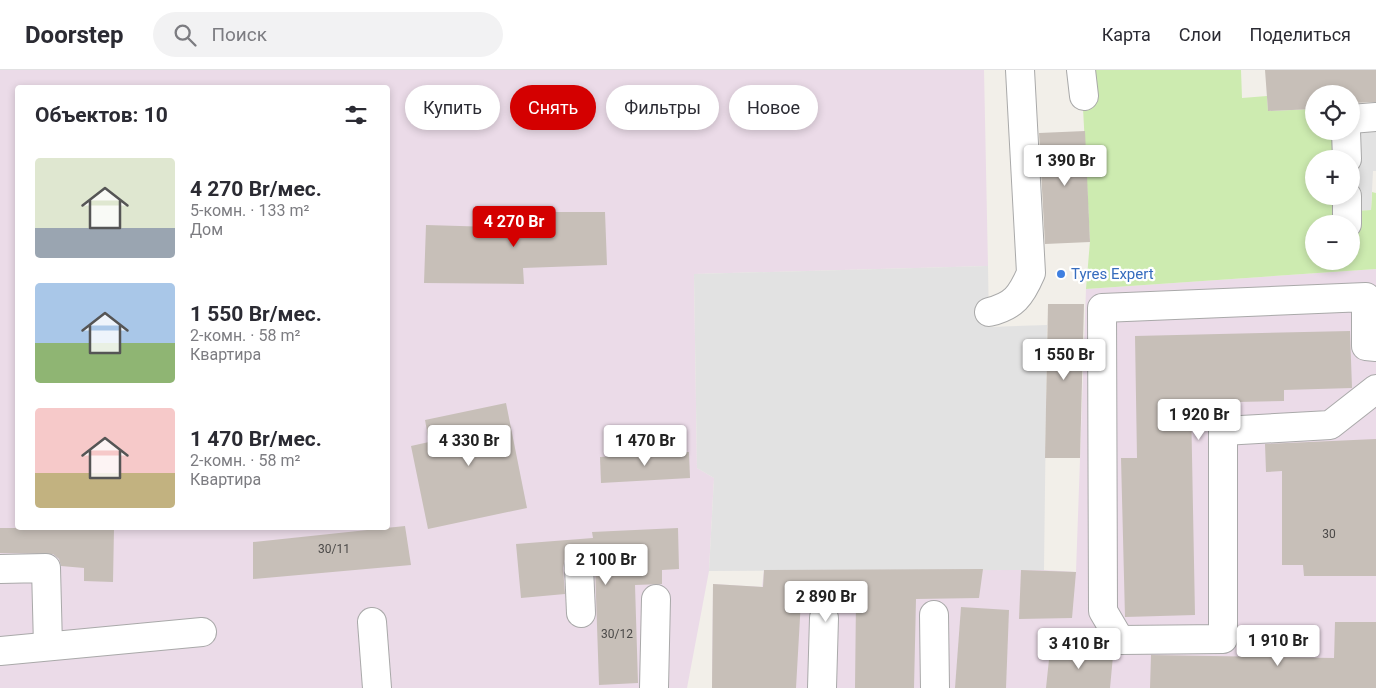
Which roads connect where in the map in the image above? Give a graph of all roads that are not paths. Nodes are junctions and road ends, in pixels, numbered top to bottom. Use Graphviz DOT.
graph roads {
  1 [pos="1020,70"];
  2 [pos="1376,117"];
  3 [pos="1360,118"];
  4 [pos="989,312"];
  5 [pos="1376,346"];
  6 [pos="1376,389"];
  7 [pos="578,568"];
  8 [pos="0,569"];
  9 [pos="656,599"];
  10 [pos="580,613"];
  11 [pos="934,615"];
  12 [pos="824,618"];
  13 [pos="372,622"];
  14 [pos="202,632"];
  15 [pos="48,646"];
  16 [pos="0,651"];
  17 [pos="377,688"];
  18 [pos="654,688"];
  19 [pos="822,688"];
  20 [pos="935,688"];
  1 -- 4 [label="lane"];
  2 -- 3 [label="lane"];
  5 -- 6 [label="lane"];
  7 -- 10 [label="lane"];
  8 -- 15 [label="lane"];
  9 -- 18 [label="lane"];
  11 -- 20 [label="lane"];
  12 -- 19 [label="lane"];
  13 -- 17 [label="lane"];
  14 -- 15 [label="lane"];
  15 -- 16 [label="lane"];
}
